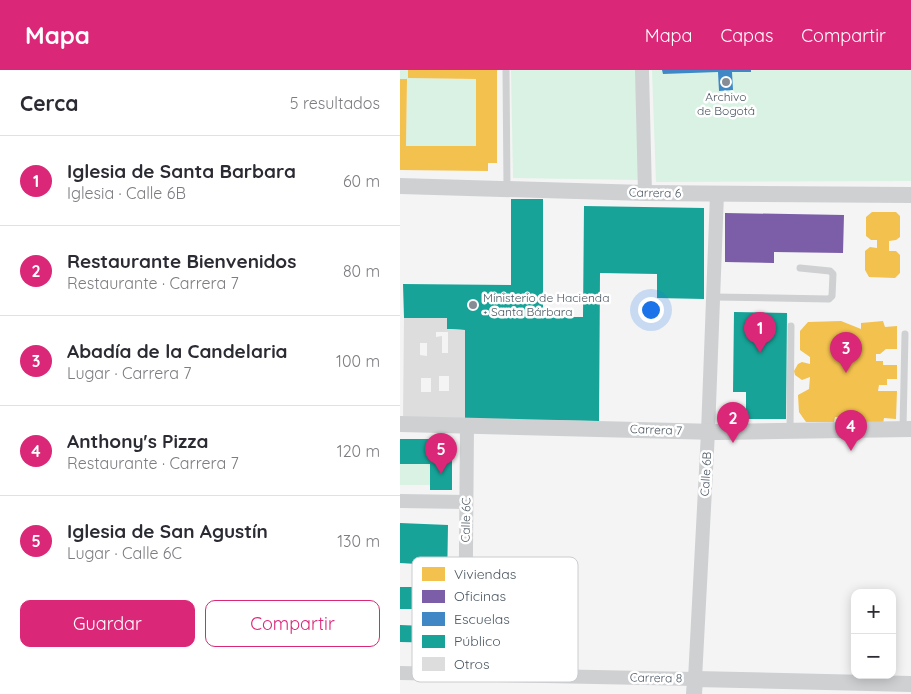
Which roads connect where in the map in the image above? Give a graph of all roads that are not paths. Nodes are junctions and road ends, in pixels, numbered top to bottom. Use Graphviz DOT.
graph roads {
  1 [pos="506,70"];
  2 [pos="642,70"];
  3 [pos="400,186"];
  4 [pos="507,188"];
  5 [pos="645,193"];
  6 [pos="717,194"];
  7 [pos="911,195"];
  8 [pos="800,268"];
  9 [pos="714,297"];
  10 [pos="791,326"];
  11 [pos="905,334"];
  12 [pos="400,424"];
  13 [pos="467,425"];
  14 [pos="907,429"];
  15 [pos="790,431"];
  16 [pos="708,432"];
  17 [pos="400,501"];
  18 [pos="466,502"];
  19 [pos="466,557"];
  20 [pos="578,680"];
  21 [pos="911,684"];
  22 [pos="694,687"];
  1 -- 4 [label="lane"];
  2 -- 5 [label="street"];
  3 -- 4 [label="street, Carrera 6"];
  4 -- 5 [label="street, Carrera 6"];
  5 -- 6 [label="street, Carrera 6"];
  6 -- 7 [label="street, Carrera 6"];
  6 -- 9 [label="street, Calle 6B"];
  8 -- 9 [label="lane"];
  9 -- 16 [label="street, Calle 6B"];
  10 -- 15 [label="lane"];
  11 -- 14 [label="lane"];
  12 -- 13 [label="street, Carrera 7"];
  13 -- 16 [label="street, Carrera 7"];
  13 -- 18 [label="street, Calle 6C"];
  14 -- 15 [label="street, Carrera 7"];
  15 -- 16 [label="street, Carrera 7"];
  16 -- 22 [label="street, Calle 6B"];
  17 -- 18 [label="street"];
  18 -- 19 [label="street, Calle 6C"];
  20 -- 22 [label="street, Carrera 8"];
  21 -- 22 [label="street, Carrera 8"];
}
